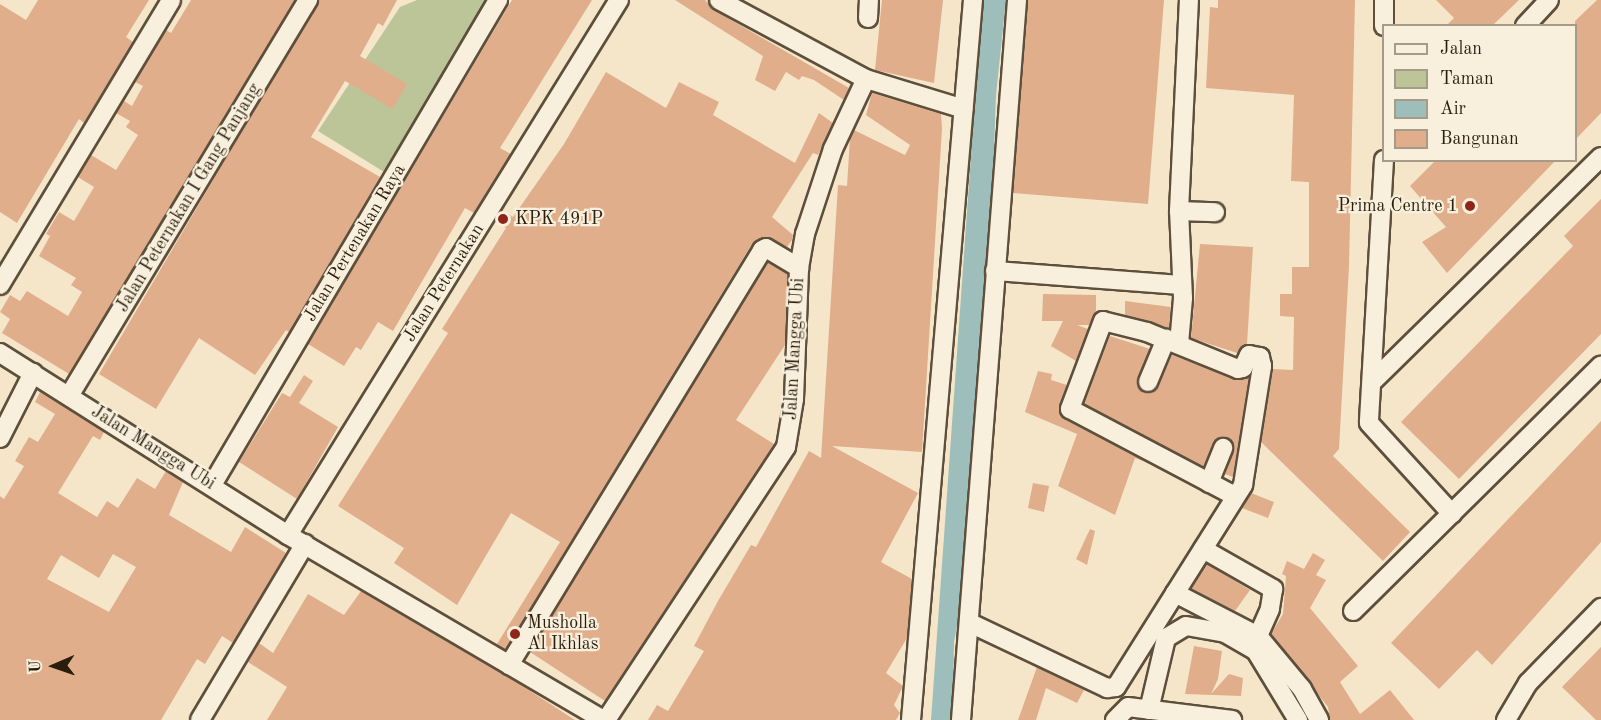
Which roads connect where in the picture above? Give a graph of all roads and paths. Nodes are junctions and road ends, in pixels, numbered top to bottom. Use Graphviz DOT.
graph roads {
  1 [pos="171,0"];
  2 [pos="309,0"];
  3 [pos="498,0"];
  4 [pos="619,0"];
  5 [pos="719,0"];
  6 [pos="974,0"];
  7 [pos="1017,0"];
  8 [pos="1189,0"];
  9 [pos="1384,0"];
  10 [pos="1549,0"];
  11 [pos="1384,24"];
  12 [pos="1527,24"];
  13 [pos="866,80"];
  14 [pos="964,109"];
  15 [pos="1601,157"];
  16 [pos="1387,164"];
  17 [pos="1179,211"];
  18 [pos="1215,212"];
  19 [pos="799,268"];
  20 [pos="995,271"];
  21 [pos="0,285"];
  22 [pos="1181,285"];
  23 [pos="1172,342"];
  24 [pos="0,353"];
  25 [pos="1601,366"];
  26 [pos="33,373"];
  27 [pos="1148,382"];
  28 [pos="1372,382"];
  29 [pos="69,396"];
  30 [pos="0,438"];
  31 [pos="1223,448"];
  32 [pos="1209,483"];
  33 [pos="212,485"];
  34 [pos="1235,496"];
  35 [pos="1452,514"];
  36 [pos="288,535"];
  37 [pos="305,544"];
  38 [pos="1203,549"];
  39 [pos="1175,593"];
  40 [pos="1601,608"];
  41 [pos="1353,611"];
  42 [pos="970,623"];
  43 [pos="1258,636"];
  44 [pos="509,665"];
  45 [pos="1149,710"];
  46 [pos="200,720"];
  47 [pos="604,720"];
  48 [pos="911,720"];
  49 [pos="962,720"];
  50 [pos="1115,720"];
  51 [pos="1232,720"];
  52 [pos="1298,720"];
  53 [pos="1319,720"];
  54 [pos="1506,720"];
  1 -- 21 [label="street"];
  2 -- 29 [label="street, Jalan Peternakan I Gang Panjang"];
  3 -- 33 [label="street, Jalan Pertenakan Raya"];
  4 -- 36 [label="street, Jalan Peternakan"];
  5 -- 13 [label="street"];
  6 -- 14 [label="street"];
  7 -- 20 [label="street"];
  8 -- 17 [label="street"];
  9 -- 11 [label="street"];
  10 -- 12 [label="street"];
  13 -- 14 [label="street"];
  13 -- 19 [label="street, Jalan Mangga Ubi"];
  14 -- 48 [label="street"];
  15 -- 28 [label="street"];
  16 -- 28 [label="street"];
  17 -- 18 [label="street"];
  17 -- 22 [label="street"];
  19 -- 44 [label="street"];
  19 -- 47 [label="street, Jalan Mangga Ubi"];
  20 -- 22 [label="street"];
  20 -- 42 [label="street"];
  22 -- 23 [label="street"];
  23 -- 27 [label="street"];
  23 -- 32 [label="street"];
  23 -- 34 [label="street"];
  24 -- 26 [label="street, Jalan Mangga Ubi"];
  25 -- 35 [label="street"];
  26 -- 29 [label="street, Jalan Mangga Ubi"];
  26 -- 30 [label="street"];
  28 -- 35 [label="street"];
  29 -- 33 [label="street, Jalan Mangga Ubi"];
  31 -- 32 [label="street"];
  32 -- 34 [label="street"];
  33 -- 36 [label="street, Jalan Mangga Ubi"];
  34 -- 38 [label="street"];
  35 -- 41 [label="street"];
  36 -- 37 [label="street, Jalan Mangga Ubi"];
  37 -- 44 [label="street, Jalan Mangga Ubi"];
  37 -- 46 [label="street"];
  38 -- 39 [label="street"];
  38 -- 43 [label="street"];
  39 -- 42 [label="street"];
  39 -- 43 [label="street"];
  40 -- 54 [label="street"];
  42 -- 49 [label="street"];
  43 -- 53 [label="street"];
  44 -- 47 [label="street, Jalan Mangga Ubi"];
  45 -- 50 [label="street"];
  45 -- 51 [label="street"];
  45 -- 52 [label="street"];
}
